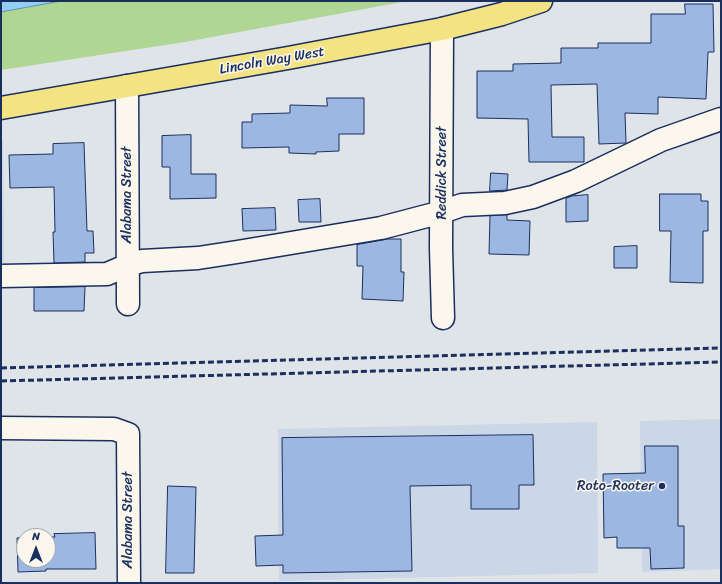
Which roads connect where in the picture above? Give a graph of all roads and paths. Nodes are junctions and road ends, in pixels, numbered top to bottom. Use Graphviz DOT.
graph roads {
  1 [pos="541,1"];
  2 [pos="442,29"];
  3 [pos="127,86"];
  4 [pos="1,108"];
  5 [pos="721,119"];
  6 [pos="442,212"];
  7 [pos="128,265"];
  8 [pos="1,276"];
  9 [pos="128,304"];
  10 [pos="443,318"];
  11 [pos="1,428"];
  12 [pos="129,583"];
  1 -- 2 [label="main road, Lincoln Way West"];
  2 -- 3 [label="main road, Lincoln Way West"];
  2 -- 6 [label="street, Reddick Street"];
  3 -- 4 [label="main road, Lincoln Way West"];
  3 -- 7 [label="street, Alabama Street"];
  5 -- 6 [label="street"];
  6 -- 7 [label="street"];
  6 -- 10 [label="street, Reddick Street"];
  7 -- 8 [label="street"];
  7 -- 9 [label="street, Alabama Street"];
  11 -- 12 [label="street, Alabama Street"];
}
